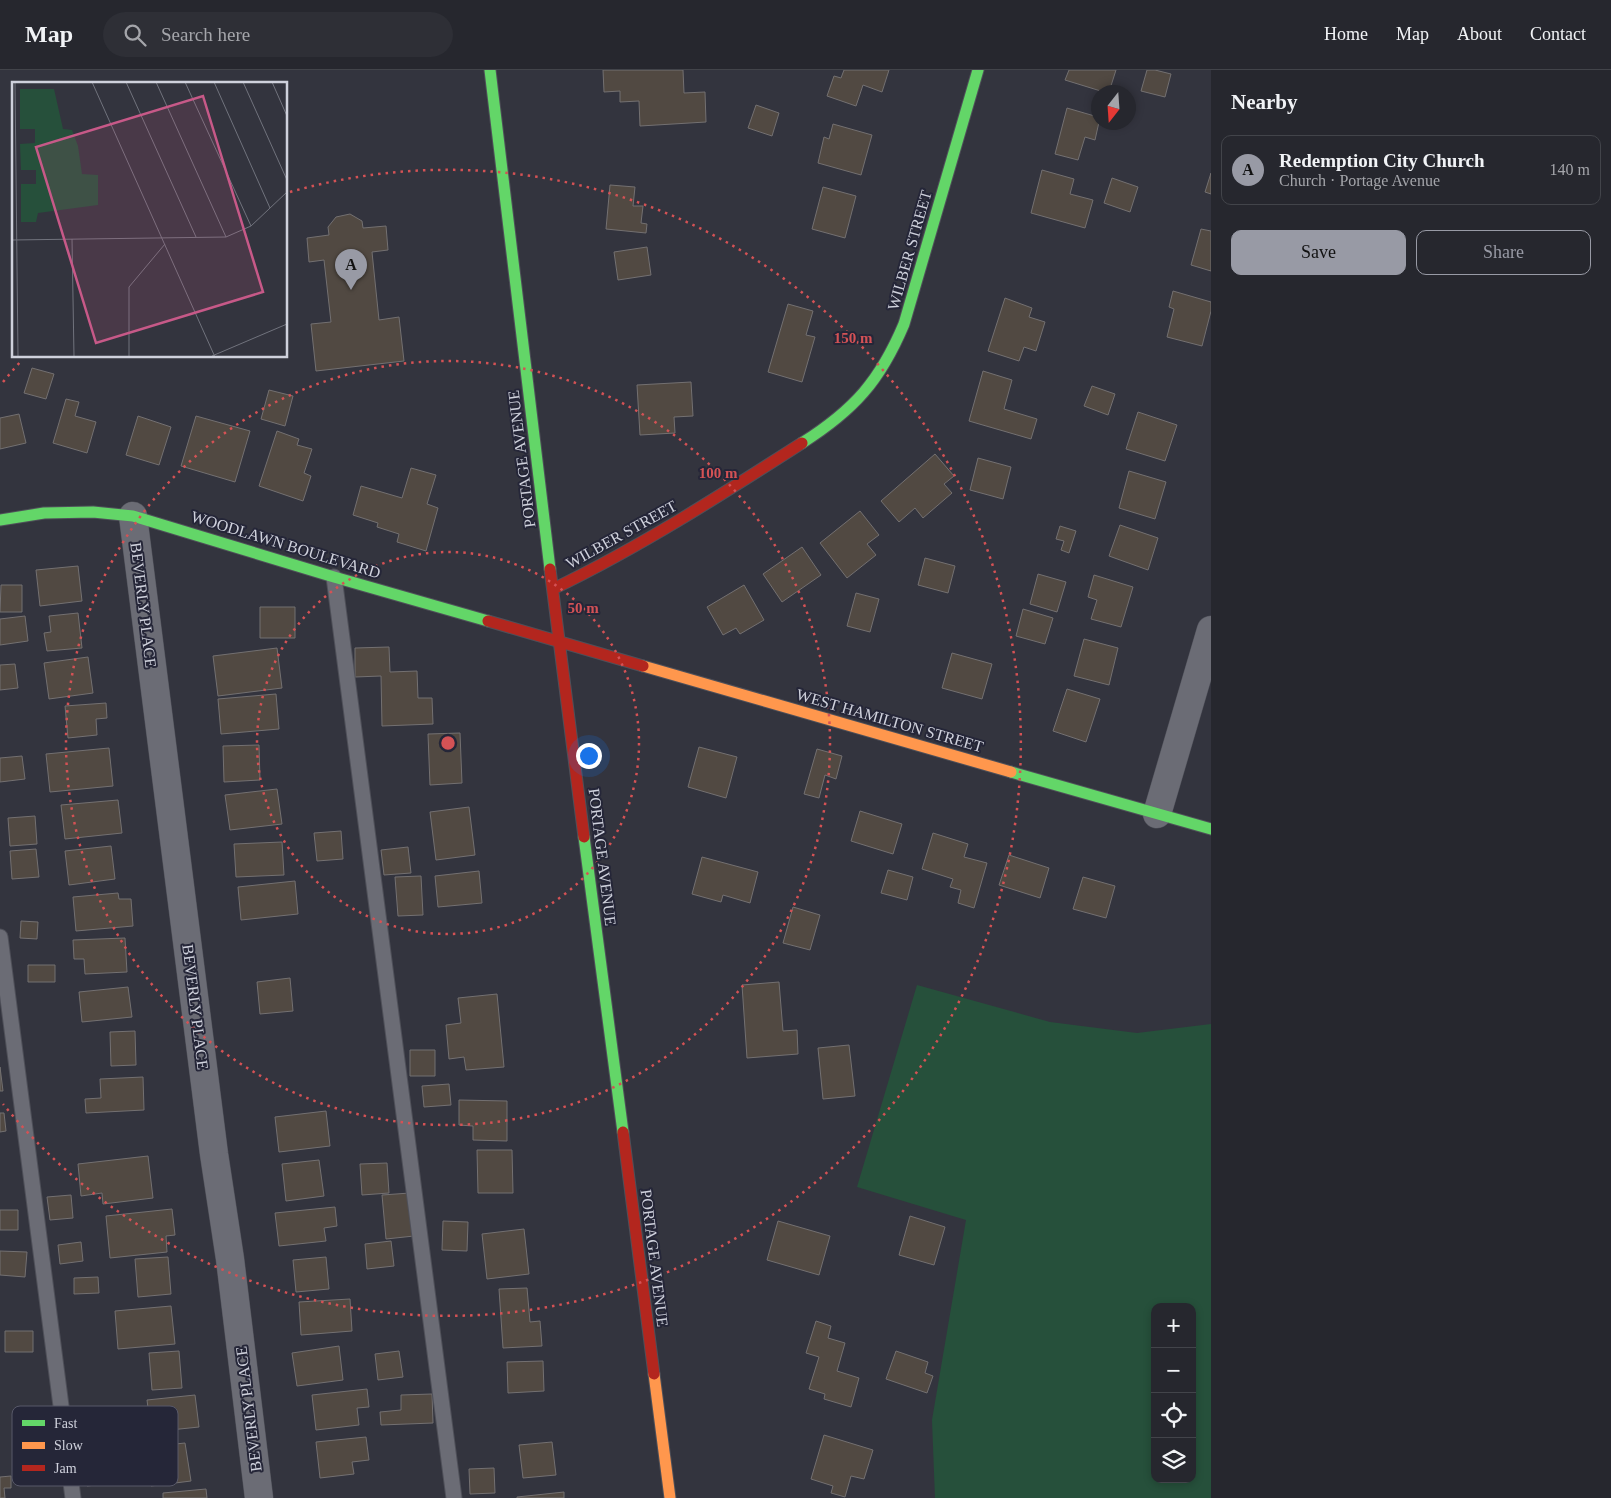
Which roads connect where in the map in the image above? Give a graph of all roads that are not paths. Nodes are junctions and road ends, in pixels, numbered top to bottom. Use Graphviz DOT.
graph roads {
  1 [pos="490,70"];
  2 [pos="978,70"];
  3 [pos="133,516"];
  4 [pos="0,520"];
  5 [pos="334,577"];
  6 [pos="552,589"];
  7 [pos="1211,630"];
  8 [pos="559,641"];
  9 [pos="1157,814"];
  10 [pos="1211,830"];
  11 [pos="0,938"];
  12 [pos="60,1406"];
  13 [pos="259,1498"];
  14 [pos="454,1498"];
  15 [pos="670,1498"];
  1 -- 6 [label="street, PORTAGE AVENUE"];
  2 -- 6 [label="street, WILBER STREET"];
  3 -- 4 [label="street, WOODLAWN BOULEVARD"];
  3 -- 5 [label="street, WOODLAWN BOULEVARD"];
  3 -- 13 [label="street, BEVERLY PLACE"];
  5 -- 8 [label="street, WOODLAWN BOULEVARD"];
  5 -- 14 [label="lane"];
  6 -- 8 [label="street, PORTAGE AVENUE"];
  7 -- 9 [label="street"];
  8 -- 9 [label="street, WEST HAMILTON STREET"];
  8 -- 15 [label="street, PORTAGE AVENUE"];
  9 -- 10 [label="street, WEST HAMILTON STREET"];
  11 -- 12 [label="lane"];
}
